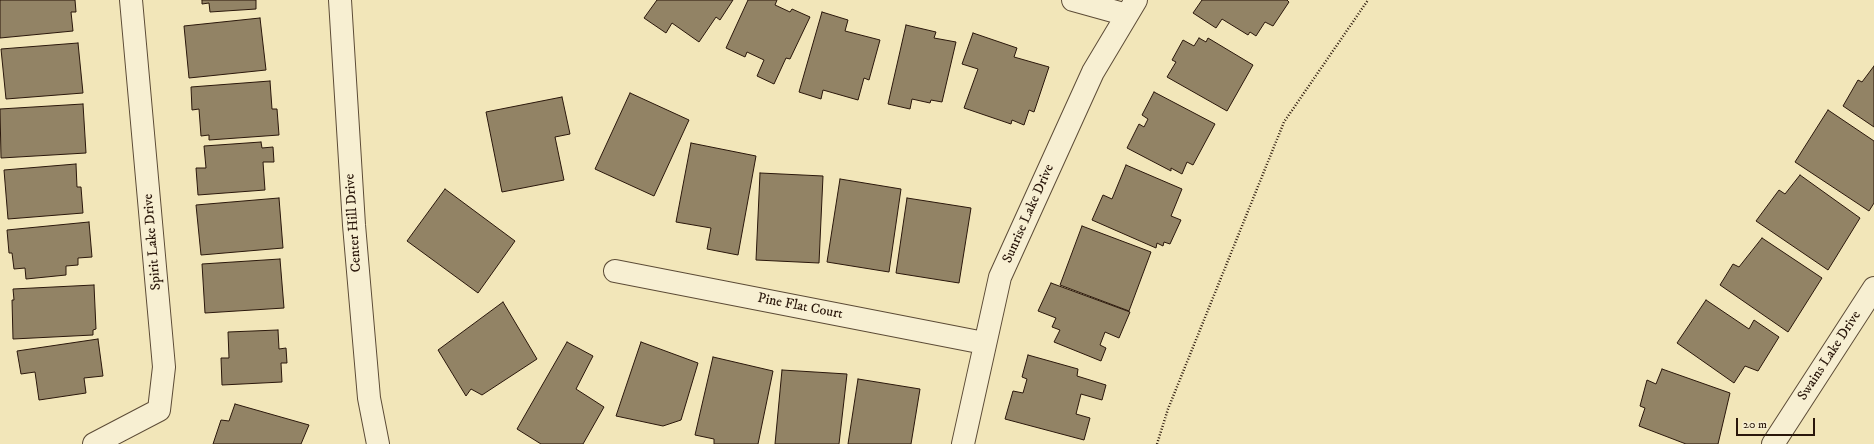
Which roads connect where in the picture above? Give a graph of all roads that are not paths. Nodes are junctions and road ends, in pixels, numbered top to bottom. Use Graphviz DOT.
graph roads {
  1 [pos="132,0"];
  2 [pos="340,0"];
  3 [pos="1073,0"];
  4 [pos="1131,8"];
  5 [pos="615,271"];
  6 [pos="1874,288"];
  7 [pos="984,343"];
  8 [pos="94,444"];
  9 [pos="378,444"];
  10 [pos="962,444"];
  11 [pos="1773,444"];
  1 -- 8 [label="street, Spirit Lake Drive"];
  2 -- 9 [label="street, Center Hill Drive"];
  3 -- 4 [label="street"];
  4 -- 7 [label="street, Sunrise Lake Drive"];
  5 -- 7 [label="street, Pine Flat Court"];
  6 -- 11 [label="street, Swains Lake Drive"];
  7 -- 10 [label="street, Sunrise Lake Drive"];
}
